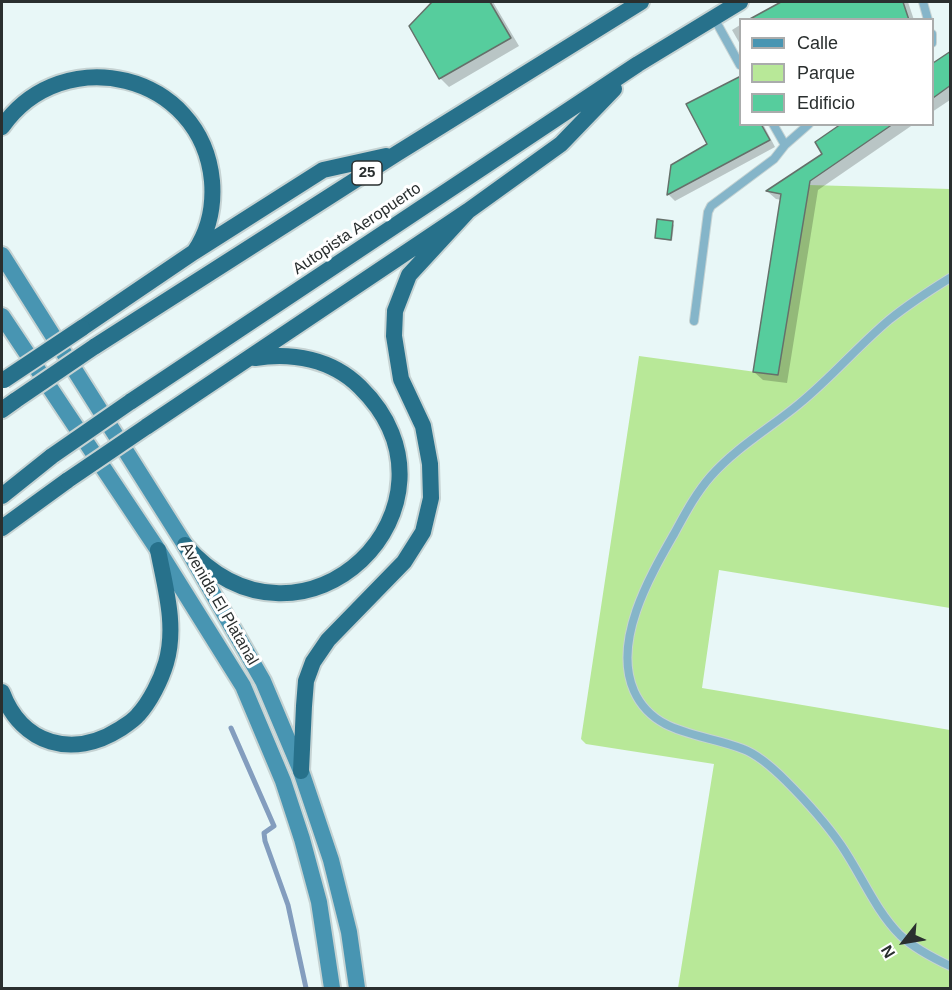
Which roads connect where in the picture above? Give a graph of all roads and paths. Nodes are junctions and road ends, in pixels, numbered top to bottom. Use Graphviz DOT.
graph roads {
  1 [pos="641,2"];
  2 [pos="740,2"];
  3 [pos="923,2"];
  4 [pos="714,18"];
  5 [pos="927,18"];
  6 [pos="739,62"];
  7 [pos="638,64"];
  8 [pos="774,126"];
  9 [pos="807,126"];
  10 [pos="2,127"];
  11 [pos="785,145"];
  12 [pos="396,154"];
  13 [pos="468,211"];
  14 [pos="194,252"];
  15 [pos="2,255"];
  16 [pos="951,278"];
  17 [pos="2,316"];
  18 [pos="694,321"];
  19 [pos="238,366"];
  20 [pos="3,381"];
  21 [pos="2,410"];
  22 [pos="2,496"];
  23 [pos="4,526"];
  24 [pos="2,544"];
  25 [pos="185,545"];
  26 [pos="158,550"];
  27 [pos="2,692"];
  28 [pos="301,771"];
  29 [pos="951,966"];
  30 [pos="332,988"];
  31 [pos="357,988"];
  1 -- 12 [label="highway, 25"];
  2 -- 4 [label="highway, Autopista Aeropuerto"];
  3 -- 5 [label="lane"];
  4 -- 6 [label="lane"];
  4 -- 7 [label="highway, Autopista Aeropuerto"];
  7 -- 13 [label="highway"];
  7 -- 22 [label="highway, Autopista Aeropuerto, bridge"];
  8 -- 11 [label="lane"];
  9 -- 11 [label="lane"];
  10 -- 14 [label="highway"];
  11 -- 18 [label="lane"];
  12 -- 14 [label="highway"];
  12 -- 21 [label="highway, 25, bridge"];
  13 -- 19 [label="highway"];
  13 -- 28 [label="highway"];
  14 -- 20 [label="highway, bridge"];
  15 -- 25 [label="main road, Avenida El Platanal"];
  16 -- 29 [label="lane"];
  17 -- 26 [label="main road, Avenida El Platanal"];
  19 -- 23 [label="highway, bridge"];
  19 -- 25 [label="highway"];
  23 -- 24 [label="highway"];
  25 -- 28 [label="main road, Avenida El Platanal"];
  26 -- 27 [label="highway"];
  26 -- 30 [label="main road, Avenida El Platanal"];
  28 -- 31 [label="main road, Avenida El Platanal"];
}
